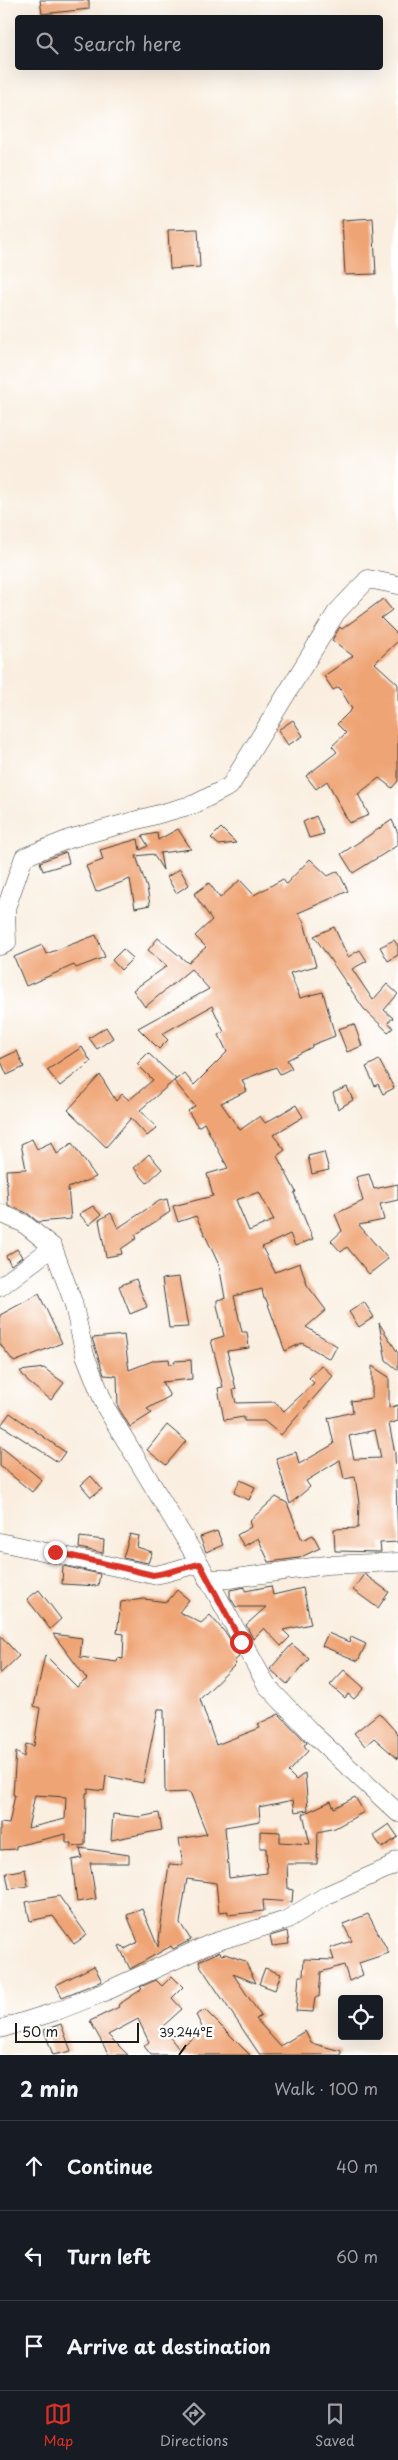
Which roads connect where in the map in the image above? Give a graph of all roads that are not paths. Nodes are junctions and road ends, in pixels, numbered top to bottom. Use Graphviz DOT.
graph roads {
  1 [pos="398,585"];
  2 [pos="0,946"];
  3 [pos="0,1213"];
  4 [pos="53,1247"];
  5 [pos="0,1287"];
  6 [pos="0,1542"];
  7 [pos="398,1562"];
  8 [pos="204,1572"];
  9 [pos="398,1812"];
  10 [pos="398,1860"];
  11 [pos="0,2029"];
  1 -- 2 [label="street"];
  3 -- 4 [label="street"];
  4 -- 5 [label="street"];
  4 -- 8 [label="street"];
  6 -- 8 [label="street"];
  7 -- 8 [label="street"];
  8 -- 9 [label="street"];
  10 -- 11 [label="street"];
}
